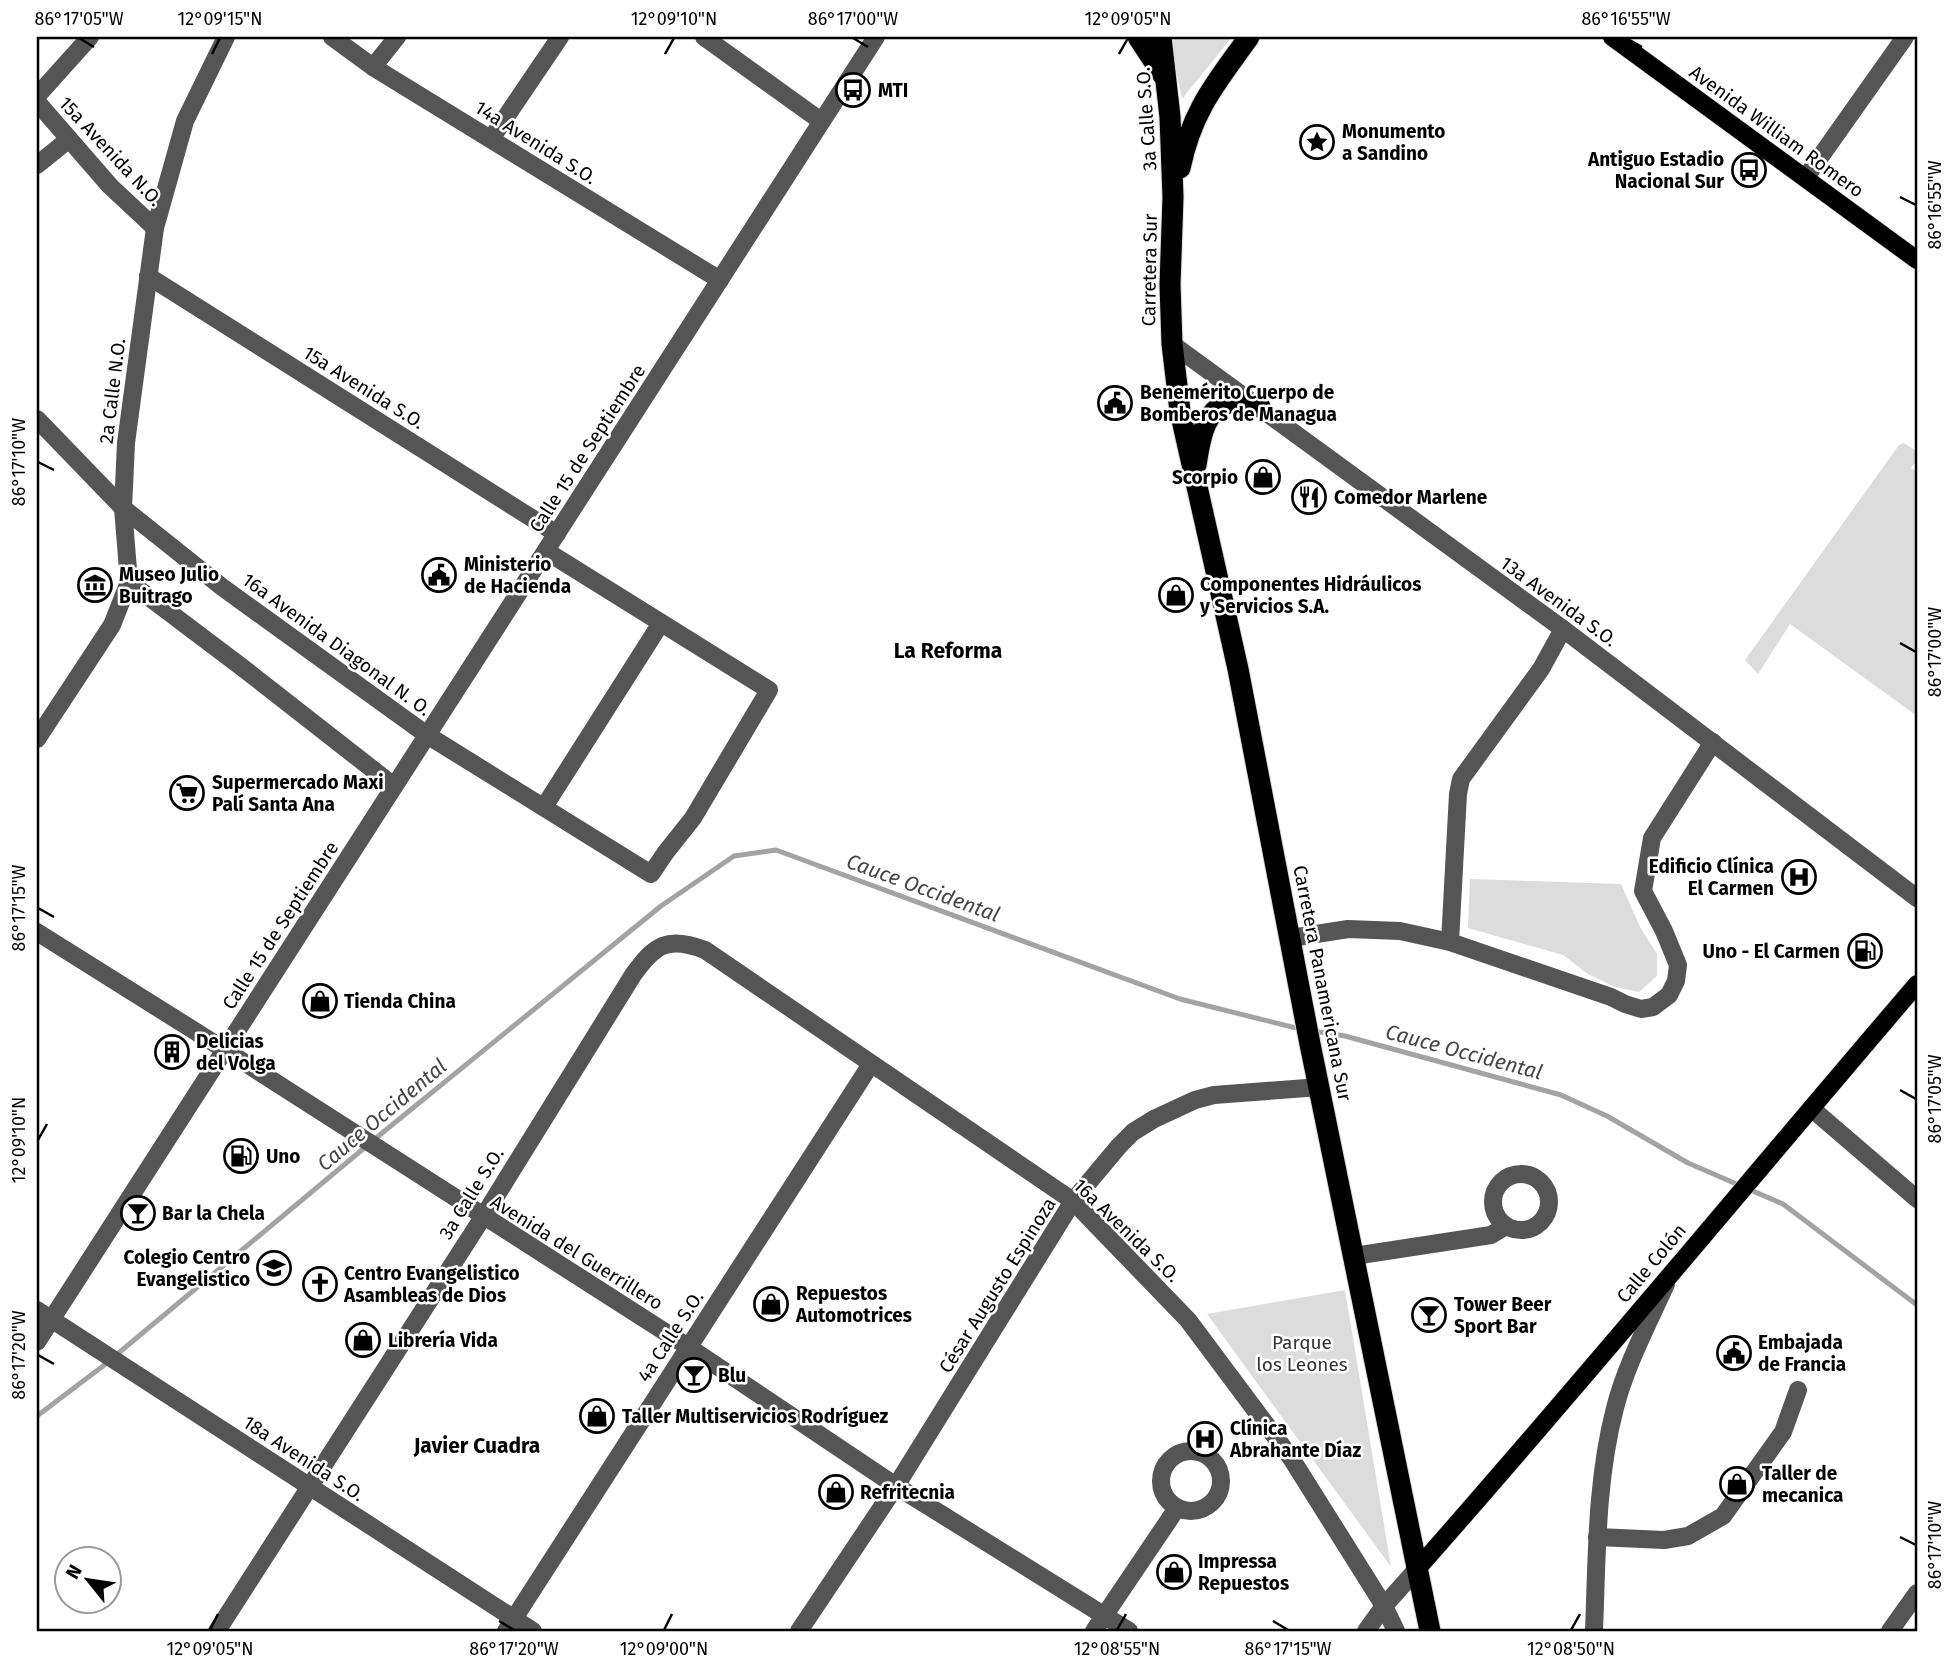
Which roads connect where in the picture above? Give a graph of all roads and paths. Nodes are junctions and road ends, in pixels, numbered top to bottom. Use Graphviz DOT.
graph roads {
  1 [pos="90,37"];
  2 [pos="226,37"];
  3 [pos="332,37"];
  4 [pos="397,37"];
  5 [pos="560,37"];
  6 [pos="704,37"];
  7 [pos="876,37"];
  8 [pos="1138,37"];
  9 [pos="1161,37"];
  10 [pos="1249,37"];
  11 [pos="1612,37"];
  12 [pos="1905,37"];
  13 [pos="373,67"];
  14 [pos="1167,83"];
  15 [pos="37,96"];
  16 [pos="37,102"];
  17 [pos="821,121"];
  18 [pos="491,139"];
  19 [pos="68,140"];
  20 [pos="37,164"];
  21 [pos="1806,177"];
  22 [pos="1173,197"];
  23 [pos="155,228"];
  24 [pos="1917,260"];
  25 [pos="148,276"];
  26 [pos="720,280"];
  27 [pos="1172,344"];
  28 [pos="1260,407"];
  29 [pos="37,419"];
  30 [pos="1195,474"];
  31 [pos="123,508"];
  32 [pos="557,534"];
  33 [pos="546,551"];
  34 [pos="128,582"];
  35 [pos="660,623"];
  36 [pos="1563,629"];
  37 [pos="427,734"];
  38 [pos="37,739"];
  39 [pos="1713,742"];
  40 [pos="394,786"];
  41 [pos="544,807"];
  42 [pos="1917,898"];
  43 [pos="37,932"];
  44 [pos="1291,938"];
  45 [pos="1450,942"];
  46 [pos="687,944"];
  47 [pos="1917,984"];
  48 [pos="225,1050"];
  49 [pos="871,1063"];
  50 [pos="1320,1087"];
  51 [pos="1811,1108"];
  52 [pos="1917,1199"];
  53 [pos="1073,1202"];
  54 [pos="483,1217"];
  55 [pos="1506,1226"];
  56 [pos="1354,1256"];
  57 [pos="1672,1271"];
  58 [pos="44,1315"];
  59 [pos="37,1342"];
  60 [pos="690,1348"];
  61 [pos="1798,1390"];
  62 [pos="895,1486"];
  63 [pos="310,1487"];
  64 [pos="1177,1508"];
  65 [pos="1597,1537"];
  66 [pos="1417,1569"];
  67 [pos="1917,1593"];
  68 [pos="1384,1606"];
  69 [pos="1104,1615"];
  70 [pos="510,1625"];
  71 [pos="218,1631"];
  72 [pos="533,1631"];
  73 [pos="799,1631"];
  74 [pos="1094,1631"];
  75 [pos="1129,1631"];
  76 [pos="1366,1631"];
  77 [pos="1396,1631"];
  78 [pos="1430,1631"];
  79 [pos="1594,1631"];
  80 [pos="1890,1631"];
  1 -- 15 [label="street"];
  2 -- 23 [label="street, 2a Calle N.O."];
  3 -- 13 [label="street, 14a Avenida S.O."];
  4 -- 13 [label="street"];
  5 -- 18 [label="street"];
  6 -- 17 [label="street"];
  7 -- 17 [label="street, Calle 15 de Septiembre"];
  8 -- 14 [label="highway"];
  9 -- 14 [label="highway, 3a Calle S.O."];
  10 -- 22 [label="highway"];
  11 -- 21 [label="main road, Avenida William Romero"];
  12 -- 21 [label="street"];
  13 -- 18 [label="street, 14a Avenida S.O."];
  14 -- 22 [label="highway, 3a Calle S.O."];
  16 -- 19 [label="street, 15a Avenida N.O."];
  17 -- 26 [label="street, Calle 15 de Septiembre"];
  18 -- 26 [label="street, 14a Avenida S.O."];
  19 -- 20 [label="street"];
  19 -- 23 [label="street, 15a Avenida N.O."];
  21 -- 24 [label="main road, Avenida William Romero"];
  22 -- 27 [label="highway, Carretera Sur"];
  23 -- 25 [label="street, 2a Calle N.O."];
  25 -- 31 [label="street, 2a Calle N.O."];
  25 -- 32 [label="street, 15a Avenida S.O."];
  26 -- 32 [label="street, Calle 15 de Septiembre"];
  27 -- 28 [label="street, 13a Avenida S.O."];
  27 -- 30 [label="highway, Carretera Panamericana Sur"];
  28 -- 30 [label="highway"];
  28 -- 36 [label="street, 13a Avenida S.O."];
  29 -- 31 [label="street, 16a Avenida Diagonal N. O."];
  30 -- 44 [label="highway, Carretera Panamericana Sur"];
  31 -- 34 [label="street, 2a Calle N.O."];
  31 -- 37 [label="street, 16a Avenida Diagonal N. O."];
  32 -- 33 [label="street, Calle 15 de Septiembre"];
  33 -- 35 [label="street"];
  33 -- 37 [label="street, Calle 15 de Septiembre"];
  34 -- 38 [label="street, 2a Calle N.O."];
  34 -- 40 [label="street"];
  35 -- 41 [label="street"];
  35 -- 41 [label="street, 16a Avenida Diagonal N. O."];
  36 -- 39 [label="street, 13a Avenida S.O."];
  36 -- 45 [label="street"];
  37 -- 40 [label="street, Calle 15 de Septiembre"];
  37 -- 41 [label="street, 16a Avenida Diagonal N. O."];
  39 -- 42 [label="street, 13a Avenida S.O."];
  39 -- 45 [label="street"];
  40 -- 48 [label="street, Calle 15 de Septiembre"];
  43 -- 48 [label="street, Avenida del Guerrillero"];
  44 -- 45 [label="street"];
  44 -- 50 [label="highway, Carretera Panamericana Sur"];
  46 -- 49 [label="street, 16a Avenida S.O."];
  46 -- 54 [label="street, 3a Calle S.O."];
  47 -- 51 [label="main road, Calle Colón"];
  48 -- 54 [label="street, Avenida del Guerrillero"];
  48 -- 58 [label="street, Calle 15 de Septiembre"];
  49 -- 53 [label="street, 16a Avenida S.O."];
  49 -- 60 [label="street, 4a Calle S.O."];
  50 -- 53 [label="street, César Augusto Espinoza"];
  50 -- 56 [label="highway, Carretera Panamericana Sur"];
  51 -- 52 [label="street"];
  51 -- 57 [label="main road, Calle Colón"];
  53 -- 62 [label="street, César Augusto Espinoza"];
  53 -- 68 [label="street, 16a Avenida S.O."];
  54 -- 60 [label="street, Avenida del Guerrillero"];
  54 -- 63 [label="street, 3a Calle S.O."];
  55 -- 56 [label="street"];
  56 -- 66 [label="highway, Carretera Panamericana Sur"];
  57 -- 65 [label="street"];
  57 -- 66 [label="main road, Calle Colón"];
  58 -- 59 [label="street, Calle 15 de Septiembre"];
  58 -- 63 [label="street, 18a Avenida S.O."];
  60 -- 62 [label="street, Avenida del Guerrillero"];
  60 -- 70 [label="street, 4a Calle S.O."];
  61 -- 65 [label="street"];
  62 -- 69 [label="street, Avenida del Guerrillero"];
  62 -- 73 [label="street, César Augusto Espinoza"];
  63 -- 70 [label="street, 18a Avenida S.O."];
  63 -- 71 [label="street, 3a Calle S.O."];
  64 -- 69 [label="street"];
  65 -- 79 [label="street"];
  66 -- 68 [label="street"];
  66 -- 78 [label="highway, Carretera Panamericana Sur"];
  67 -- 80 [label="street"];
  68 -- 76 [label="street"];
  68 -- 77 [label="street, 16a Avenida S.O."];
  69 -- 74 [label="street"];
  69 -- 75 [label="street, Avenida del Guerrillero"];
  70 -- 72 [label="street, 18a Avenida S.O."];
}
